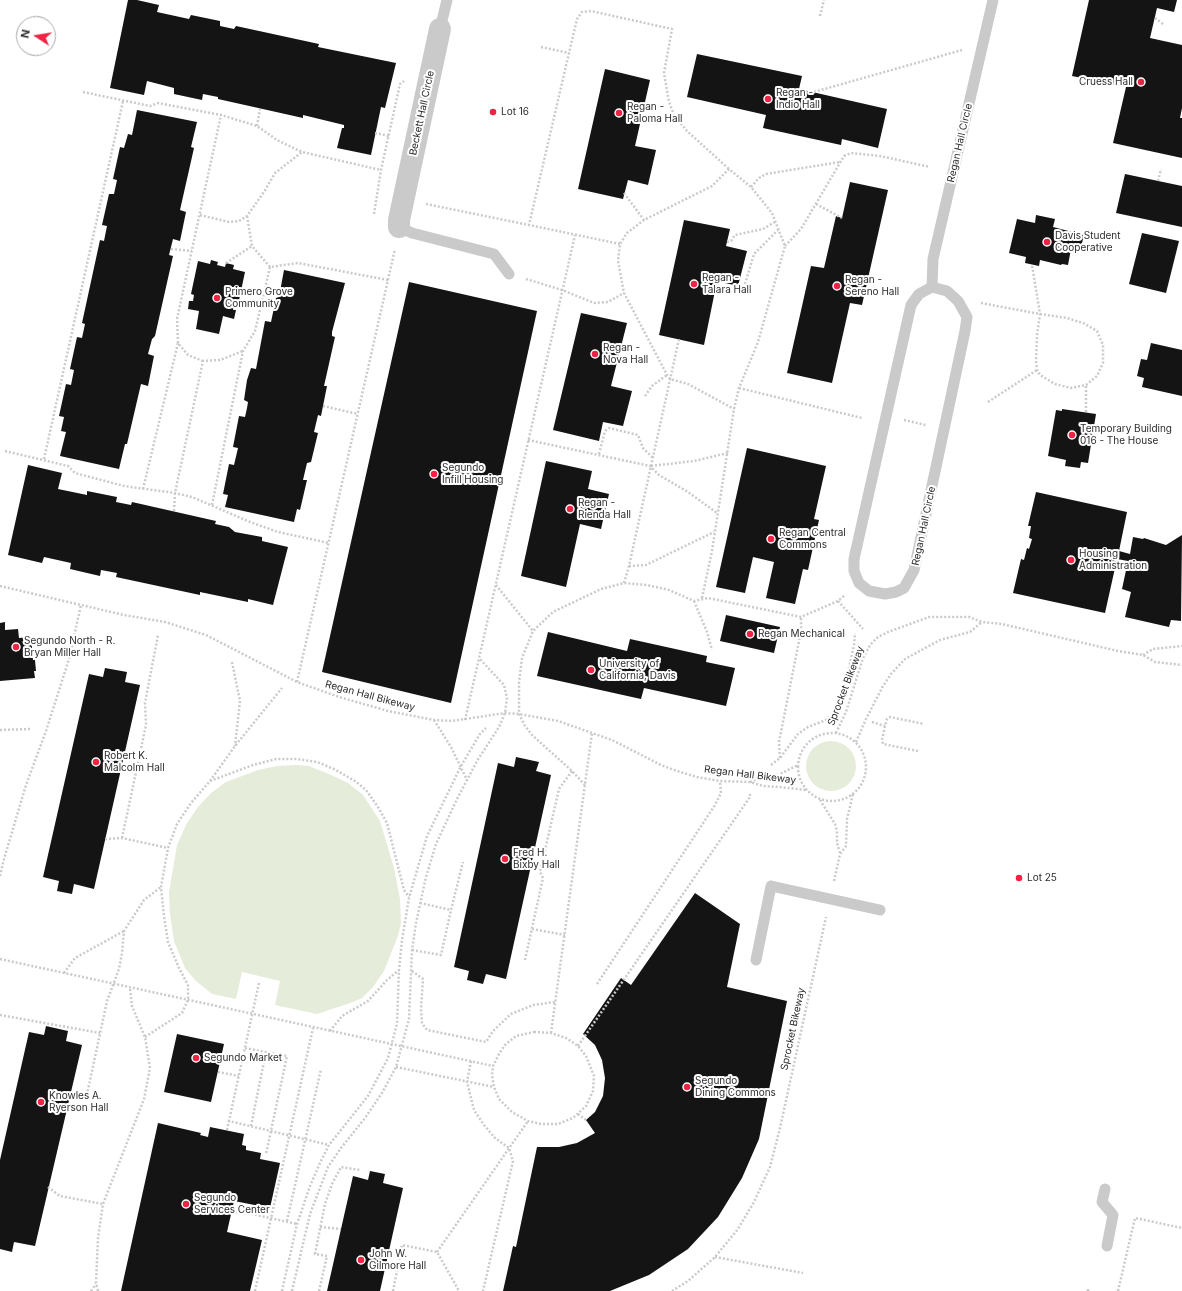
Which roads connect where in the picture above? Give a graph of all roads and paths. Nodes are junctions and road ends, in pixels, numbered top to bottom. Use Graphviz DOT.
graph roads {
  1 [pos="447,0"];
  2 [pos="824,0"];
  3 [pos="993,0"];
  4 [pos="820,16"];
  5 [pos="1155,18"];
  6 [pos="1164,24"];
  7 [pos="440,29"];
  8 [pos="541,47"];
  9 [pos="962,50"];
  10 [pos="569,53"];
  11 [pos="83,92"];
  12 [pos="814,92"];
  13 [pos="123,101"];
  14 [pos="260,109"];
  15 [pos="221,115"];
  16 [pos="257,126"];
  17 [pos="376,133"];
  18 [pos="389,136"];
  19 [pos="302,152"];
  20 [pos="840,162"];
  21 [pos="930,167"];
  22 [pos="729,169"];
  23 [pos="1161,169"];
  24 [pos="381,170"];
  25 [pos="1158,181"];
  26 [pos="751,187"];
  27 [pos="624,193"];
  28 [pos="424,203"];
  29 [pos="816,204"];
  30 [pos="200,215"];
  31 [pos="247,216"];
  32 [pos="842,218"];
  33 [pos="644,220"];
  34 [pos="775,222"];
  35 [pos="529,225"];
  36 [pos="399,227"];
  37 [pos="778,230"];
  38 [pos="575,235"];
  39 [pos="727,242"];
  40 [pos="620,244"];
  41 [pos="252,246"];
  42 [pos="785,246"];
  43 [pos="171,248"];
  44 [pos="192,251"];
  45 [pos="226,263"];
  46 [pos="1032,265"];
  47 [pos="270,267"];
  48 [pos="509,274"];
  49 [pos="388,280"];
  50 [pos="745,284"];
  51 [pos="932,287"];
  52 [pos="562,290"];
  53 [pos="624,293"];
  54 [pos="981,303"];
  55 [pos="1040,314"];
  56 [pos="679,339"];
  57 [pos="178,343"];
  58 [pos="243,351"];
  59 [pos="203,361"];
  60 [pos="1037,370"];
  61 [pos="666,375"];
  62 [pos="670,379"];
  63 [pos="1086,385"];
  64 [pos="739,388"];
  65 [pos="645,396"];
  66 [pos="988,402"];
  67 [pos="323,406"];
  68 [pos="734,409"];
  69 [pos="1086,412"];
  70 [pos="358,414"];
  71 [pos="886,416"];
  72 [pos="862,418"];
  73 [pos="944,429"];
  74 [pos="528,440"];
  75 [pos="5,451"];
  76 [pos="728,453"];
  77 [pos="599,454"];
  78 [pos="652,457"];
  79 [pos="44,459"];
  80 [pos="650,466"];
  81 [pos="144,489"];
  82 [pos="175,493"];
  83 [pos="212,505"];
  84 [pos="174,511"];
  85 [pos="717,512"];
  86 [pos="714,532"];
  87 [pos="329,543"];
  88 [pos="629,566"];
  89 [pos="624,583"];
  90 [pos="859,583"];
  91 [pos="495,584"];
  92 [pos="0,586"];
  93 [pos="702,598"];
  94 [pos="694,601"];
  95 [pos="838,601"];
  96 [pos="80,605"];
  97 [pos="801,617"];
  98 [pos="982,622"];
  99 [pos="863,629"];
  100 [pos="533,631"];
  101 [pos="855,633"];
  102 [pos="158,635"];
  103 [pos="1182,646"];
  104 [pos="712,650"];
  105 [pos="1143,655"];
  106 [pos="479,658"];
  107 [pos="232,662"];
  108 [pos="1182,665"];
  109 [pos="297,682"];
  110 [pos="282,688"];
  111 [pos="505,713"];
  112 [pos="519,714"];
  113 [pos="434,720"];
  114 [pos="465,720"];
  115 [pos="872,722"];
  116 [pos="924,724"];
  117 [pos="885,726"];
  118 [pos="486,728"];
  119 [pos="31,729"];
  120 [pos="0,730"];
  121 [pos="592,733"];
  122 [pos="836,733"];
  123 [pos="856,742"];
  124 [pos="235,746"];
  125 [pos="918,751"];
  126 [pos="780,758"];
  127 [pos="771,765"];
  128 [pos="798,765"];
  129 [pos="461,766"];
  130 [pos="572,771"];
  131 [pos="467,780"];
  132 [pos="210,781"];
  133 [pos="720,781"];
  134 [pos="750,782"];
  135 [pos="585,785"];
  136 [pos="806,790"];
  137 [pos="750,794"];
  138 [pos="853,794"];
  139 [pos="819,799"];
  140 [pos="122,838"];
  141 [pos="105,839"];
  142 [pos="168,848"];
  143 [pos="840,854"];
  144 [pos="2,859"];
  145 [pos="463,862"];
  146 [pos="0,876"];
  147 [pos="161,887"];
  148 [pos="409,898"];
  149 [pos="830,899"];
  150 [pos="420,903"];
  151 [pos="451,910"];
  152 [pos="880,910"];
  153 [pos="532,929"];
  154 [pos="124,931"];
  155 [pos="565,935"];
  156 [pos="412,950"];
  157 [pos="0,959"];
  158 [pos="525,960"];
  159 [pos="756,960"];
  160 [pos="399,970"];
  161 [pos="412,971"];
  162 [pos="64,973"];
  163 [pos="258,983"];
  164 [pos="113,984"];
  165 [pos="597,984"];
  166 [pos="130,988"];
  167 [pos="188,1000"];
  168 [pos="555,1002"];
  169 [pos="252,1014"];
  170 [pos="0,1015"];
  171 [pos="313,1028"];
  172 [pos="330,1031"];
  173 [pos="100,1033"];
  174 [pos="551,1033"];
  175 [pos="145,1037"];
  176 [pos="392,1044"];
  177 [pos="578,1046"];
  178 [pos="402,1047"];
  179 [pos="245,1048"];
  180 [pos="266,1052"];
  181 [pos="472,1061"];
  182 [pos="493,1066"];
  183 [pos="396,1067"];
  184 [pos="321,1069"];
  185 [pos="218,1072"];
  186 [pos="239,1076"];
  187 [pos="467,1082"];
  188 [pos="494,1087"];
  189 [pos="86,1100"];
  190 [pos="578,1114"];
  191 [pos="586,1120"];
  192 [pos="229,1121"];
  193 [pos="528,1121"];
  194 [pos="251,1126"];
  195 [pos="227,1130"];
  196 [pos="271,1131"];
  197 [pos="289,1135"];
  198 [pos="306,1139"];
  199 [pos="330,1145"];
  200 [pos="509,1148"];
  201 [pos="266,1154"];
  202 [pos="360,1170"];
  203 [pos="48,1186"];
  204 [pos="1105,1189"];
  205 [pos="103,1204"];
  206 [pos="231,1212"];
  207 [pos="272,1218"];
  208 [pos="287,1221"];
  209 [pos="297,1224"];
  210 [pos="320,1227"];
  211 [pos="1182,1228"];
  212 [pos="341,1229"];
  213 [pos="1107,1246"];
  214 [pos="437,1252"];
  215 [pos="715,1257"];
  216 [pos="803,1273"];
  217 [pos="96,1283"];
  218 [pos="91,1291"];
  219 [pos="98,1291"];
  220 [pos="256,1291"];
  221 [pos="282,1291"];
  222 [pos="292,1291"];
  223 [pos="319,1291"];
  224 [pos="393,1291"];
  225 [pos="459,1291"];
  226 [pos="483,1291"];
  227 [pos="672,1291"];
  228 [pos="1118,1291"];
  1 -- 7 [label="lane, Beckett Hall Circle"];
  2 -- 4 [label="path"];
  3 -- 51 [label="lane, Regan Hall Circle"];
  5 -- 6 [label="path"];
  7 -- 36 [label="street, Beckett Hall Circle"];
  8 -- 10 [label="path"];
  9 -- 12 [label="path"];
  10 -- 22 [label="path"];
  10 -- 35 [label="path"];
  11 -- 13 [label="path"];
  13 -- 15 [label="path"];
  13 -- 79 [label="path"];
  14 -- 16 [label="path"];
  15 -- 16 [label="path"];
  15 -- 30 [label="path"];
  16 -- 19 [label="path"];
  17 -- 18 [label="path"];
  19 -- 24 [label="path"];
  19 -- 31 [label="path"];
  20 -- 21 [label="path"];
  20 -- 26 [label="path"];
  20 -- 29 [label="path"];
  22 -- 26 [label="path"];
  22 -- 33 [label="path"];
  23 -- 25 [label="path"];
  26 -- 34 [label="path"];
  27 -- 33 [label="path"];
  28 -- 35 [label="path"];
  29 -- 32 [label="path"];
  29 -- 42 [label="path"];
  30 -- 31 [label="path"];
  30 -- 44 [label="path"];
  31 -- 41 [label="path"];
  33 -- 40 [label="path"];
  34 -- 37 [label="path"];
  34 -- 39 [label="path"];
  35 -- 38 [label="path"];
  36 -- 48 [label="lane"];
  36 -- 49 [label="path"];
  37 -- 42 [label="path"];
  37 -- 50 [label="path"];
  38 -- 40 [label="path"];
  38 -- 52 [label="path"];
  40 -- 53 [label="path"];
  41 -- 45 [label="path"];
  41 -- 47 [label="path"];
  42 -- 64 [label="path"];
  43 -- 44 [label="path"];
  44 -- 57 [label="path"];
  46 -- 55 [label="path"];
  47 -- 49 [label="path"];
  47 -- 58 [label="path"];
  48 -- 52 [label="path"];
  49 -- 70 [label="path"];
  51 -- 71 [label="lane"];
  51 -- 73 [label="lane, Regan Hall Circle"];
  52 -- 53 [label="path"];
  52 -- 74 [label="path"];
  53 -- 61 [label="path"];
  54 -- 55 [label="path"];
  55 -- 60 [label="path"];
  55 -- 63 [label="path"];
  56 -- 62 [label="path"];
  57 -- 59 [label="path"];
  57 -- 81 [label="path"];
  58 -- 59 [label="path"];
  58 -- 83 [label="path"];
  59 -- 82 [label="path"];
  60 -- 63 [label="path"];
  60 -- 66 [label="path"];
  61 -- 62 [label="path"];
  61 -- 65 [label="path"];
  62 -- 68 [label="path"];
  62 -- 78 [label="path"];
  63 -- 69 [label="path"];
  64 -- 68 [label="path"];
  64 -- 72 [label="path"];
  67 -- 70 [label="path"];
  68 -- 76 [label="path"];
  70 -- 87 [label="path"];
  71 -- 73 [label="path"];
  71 -- 90 [label="lane"];
  73 -- 90 [label="lane, Regan Hall Circle"];
  74 -- 77 [label="path"];
  74 -- 91 [label="path"];
  75 -- 79 [label="path"];
  76 -- 80 [label="path"];
  76 -- 85 [label="path"];
  77 -- 78 [label="path"];
  77 -- 80 [label="path"];
  78 -- 80 [label="path"];
  79 -- 81 [label="path"];
  80 -- 85 [label="path"];
  80 -- 88 [label="path"];
  81 -- 82 [label="path"];
  82 -- 83 [label="path"];
  82 -- 84 [label="path"];
  83 -- 87 [label="path"];
  85 -- 86 [label="path"];
  86 -- 88 [label="path"];
  86 -- 93 [label="path"];
  87 -- 109 [label="path"];
  88 -- 89 [label="path"];
  89 -- 94 [label="path"];
  89 -- 100 [label="path"];
  90 -- 95 [label="path"];
  91 -- 100 [label="path"];
  91 -- 106 [label="path"];
  92 -- 96 [label="path, Regan Hall Bikeway"];
  93 -- 94 [label="path"];
  93 -- 97 [label="path"];
  94 -- 104 [label="path"];
  95 -- 97 [label="path"];
  95 -- 99 [label="path"];
  96 -- 109 [label="path, Regan Hall Bikeway"];
  96 -- 144 [label="path"];
  97 -- 126 [label="path"];
  98 -- 105 [label="path, Sprocket Bikeway"];
  98 -- 122 [label="path, Sprocket Bikeway"];
  98 -- 123 [label="path"];
  100 -- 112 [label="path"];
  101 -- 126 [label="path"];
  102 -- 140 [label="path"];
  103 -- 105 [label="path, Sprocket Bikeway"];
  105 -- 108 [label="path, Sprocket Bikeway"];
  106 -- 111 [label="path"];
  106 -- 114 [label="path"];
  107 -- 124 [label="path"];
  109 -- 113 [label="path, Regan Hall Bikeway"];
  110 -- 124 [label="path"];
  111 -- 112 [label="path, Regan Hall Bikeway"];
  111 -- 114 [label="path, Regan Hall Bikeway"];
  111 -- 131 [label="path"];
  112 -- 121 [label="path, Regan Hall Bikeway"];
  112 -- 130 [label="path"];
  113 -- 114 [label="path, Regan Hall Bikeway"];
  113 -- 129 [label="path"];
  115 -- 117 [label="path"];
  116 -- 117 [label="path"];
  117 -- 125 [label="path"];
  118 -- 129 [label="path"];
  119 -- 120 [label="path"];
  121 -- 133 [label="path, Regan Hall Bikeway"];
  121 -- 135 [label="path"];
  122 -- 123 [label="path, Sprocket Bikeway"];
  122 -- 128 [label="path, Sprocket Bikeway"];
  123 -- 138 [label="path, Sprocket Bikeway"];
  124 -- 132 [label="path"];
  126 -- 127 [label="path"];
  128 -- 134 [label="path"];
  128 -- 136 [label="path"];
  129 -- 131 [label="path"];
  129 -- 148 [label="path"];
  130 -- 135 [label="path"];
  130 -- 153 [label="path"];
  131 -- 150 [label="path"];
  132 -- 142 [label="path"];
  132 -- 148 [label="path"];
  133 -- 134 [label="path, Regan Hall Bikeway"];
  133 -- 165 [label="path"];
  134 -- 136 [label="path, Regan Hall Bikeway"];
  135 -- 155 [label="path"];
  136 -- 139 [label="path, Sprocket Bikeway"];
  137 -- 177 [label="path"];
  138 -- 139 [label="path"];
  138 -- 143 [label="path, Sprocket Bikeway"];
  139 -- 143 [label="path, Sprocket Bikeway"];
  140 -- 141 [label="path"];
  140 -- 142 [label="path"];
  142 -- 147 [label="path"];
  143 -- 149 [label="path, Sprocket Bikeway"];
  144 -- 146 [label="path"];
  145 -- 151 [label="path"];
  147 -- 154 [label="path"];
  147 -- 167 [label="path"];
  148 -- 160 [label="path"];
  149 -- 152 [label="lane"];
  149 -- 159 [label="lane"];
  149 -- 215 [label="path, Sprocket Bikeway"];
  150 -- 151 [label="path"];
  150 -- 156 [label="path"];
  151 -- 156 [label="path"];
  153 -- 155 [label="path"];
  153 -- 158 [label="path"];
  154 -- 162 [label="path"];
  154 -- 164 [label="path"];
  155 -- 168 [label="path"];
  156 -- 161 [label="path"];
  157 -- 162 [label="path"];
  160 -- 172 [label="path"];
  160 -- 176 [label="path"];
  161 -- 168 [label="path"];
  161 -- 178 [label="path"];
  162 -- 164 [label="path"];
  163 -- 169 [label="path"];
  164 -- 166 [label="path"];
  164 -- 173 [label="path"];
  166 -- 167 [label="path"];
  166 -- 175 [label="path"];
  167 -- 169 [label="path"];
  167 -- 175 [label="path"];
  168 -- 174 [label="path"];
  169 -- 171 [label="path"];
  169 -- 179 [label="path"];
  170 -- 173 [label="path"];
  171 -- 172 [label="path"];
  171 -- 197 [label="path"];
  172 -- 176 [label="path"];
  173 -- 189 [label="path"];
  174 -- 177 [label="path"];
  174 -- 182 [label="path"];
  175 -- 205 [label="path"];
  176 -- 178 [label="path"];
  176 -- 199 [label="path"];
  177 -- 190 [label="path"];
  178 -- 181 [label="path"];
  178 -- 183 [label="path"];
  179 -- 180 [label="path"];
  179 -- 186 [label="path"];
  180 -- 194 [label="path"];
  180 -- 196 [label="path"];
  181 -- 182 [label="path"];
  181 -- 187 [label="path"];
  182 -- 188 [label="path"];
  183 -- 187 [label="path"];
  183 -- 222 [label="path"];
  184 -- 198 [label="path"];
  185 -- 186 [label="path"];
  186 -- 192 [label="path"];
  187 -- 188 [label="path"];
  187 -- 200 [label="path"];
  188 -- 193 [label="path"];
  190 -- 191 [label="path"];
  190 -- 193 [label="path"];
  192 -- 194 [label="path"];
  192 -- 195 [label="path"];
  193 -- 200 [label="path"];
  194 -- 196 [label="path"];
  196 -- 197 [label="path"];
  196 -- 201 [label="path"];
  197 -- 198 [label="path"];
  197 -- 207 [label="path"];
  198 -- 199 [label="path"];
  198 -- 208 [label="path"];
  199 -- 209 [label="path"];
  200 -- 214 [label="path"];
  200 -- 226 [label="path"];
  202 -- 210 [label="path"];
  203 -- 205 [label="path"];
  204 -- 213 [label="lane"];
  205 -- 217 [label="path"];
  206 -- 207 [label="path"];
  207 -- 208 [label="path"];
  207 -- 220 [label="path"];
  208 -- 209 [label="path"];
  209 -- 221 [label="path"];
  210 -- 212 [label="path"];
  210 -- 223 [label="path"];
  211 -- 228 [label="path"];
  214 -- 224 [label="path"];
  214 -- 225 [label="path"];
  215 -- 216 [label="path"];
  215 -- 227 [label="path, Sprocket Bikeway"];
  217 -- 218 [label="path"];
  217 -- 219 [label="path"];
}
